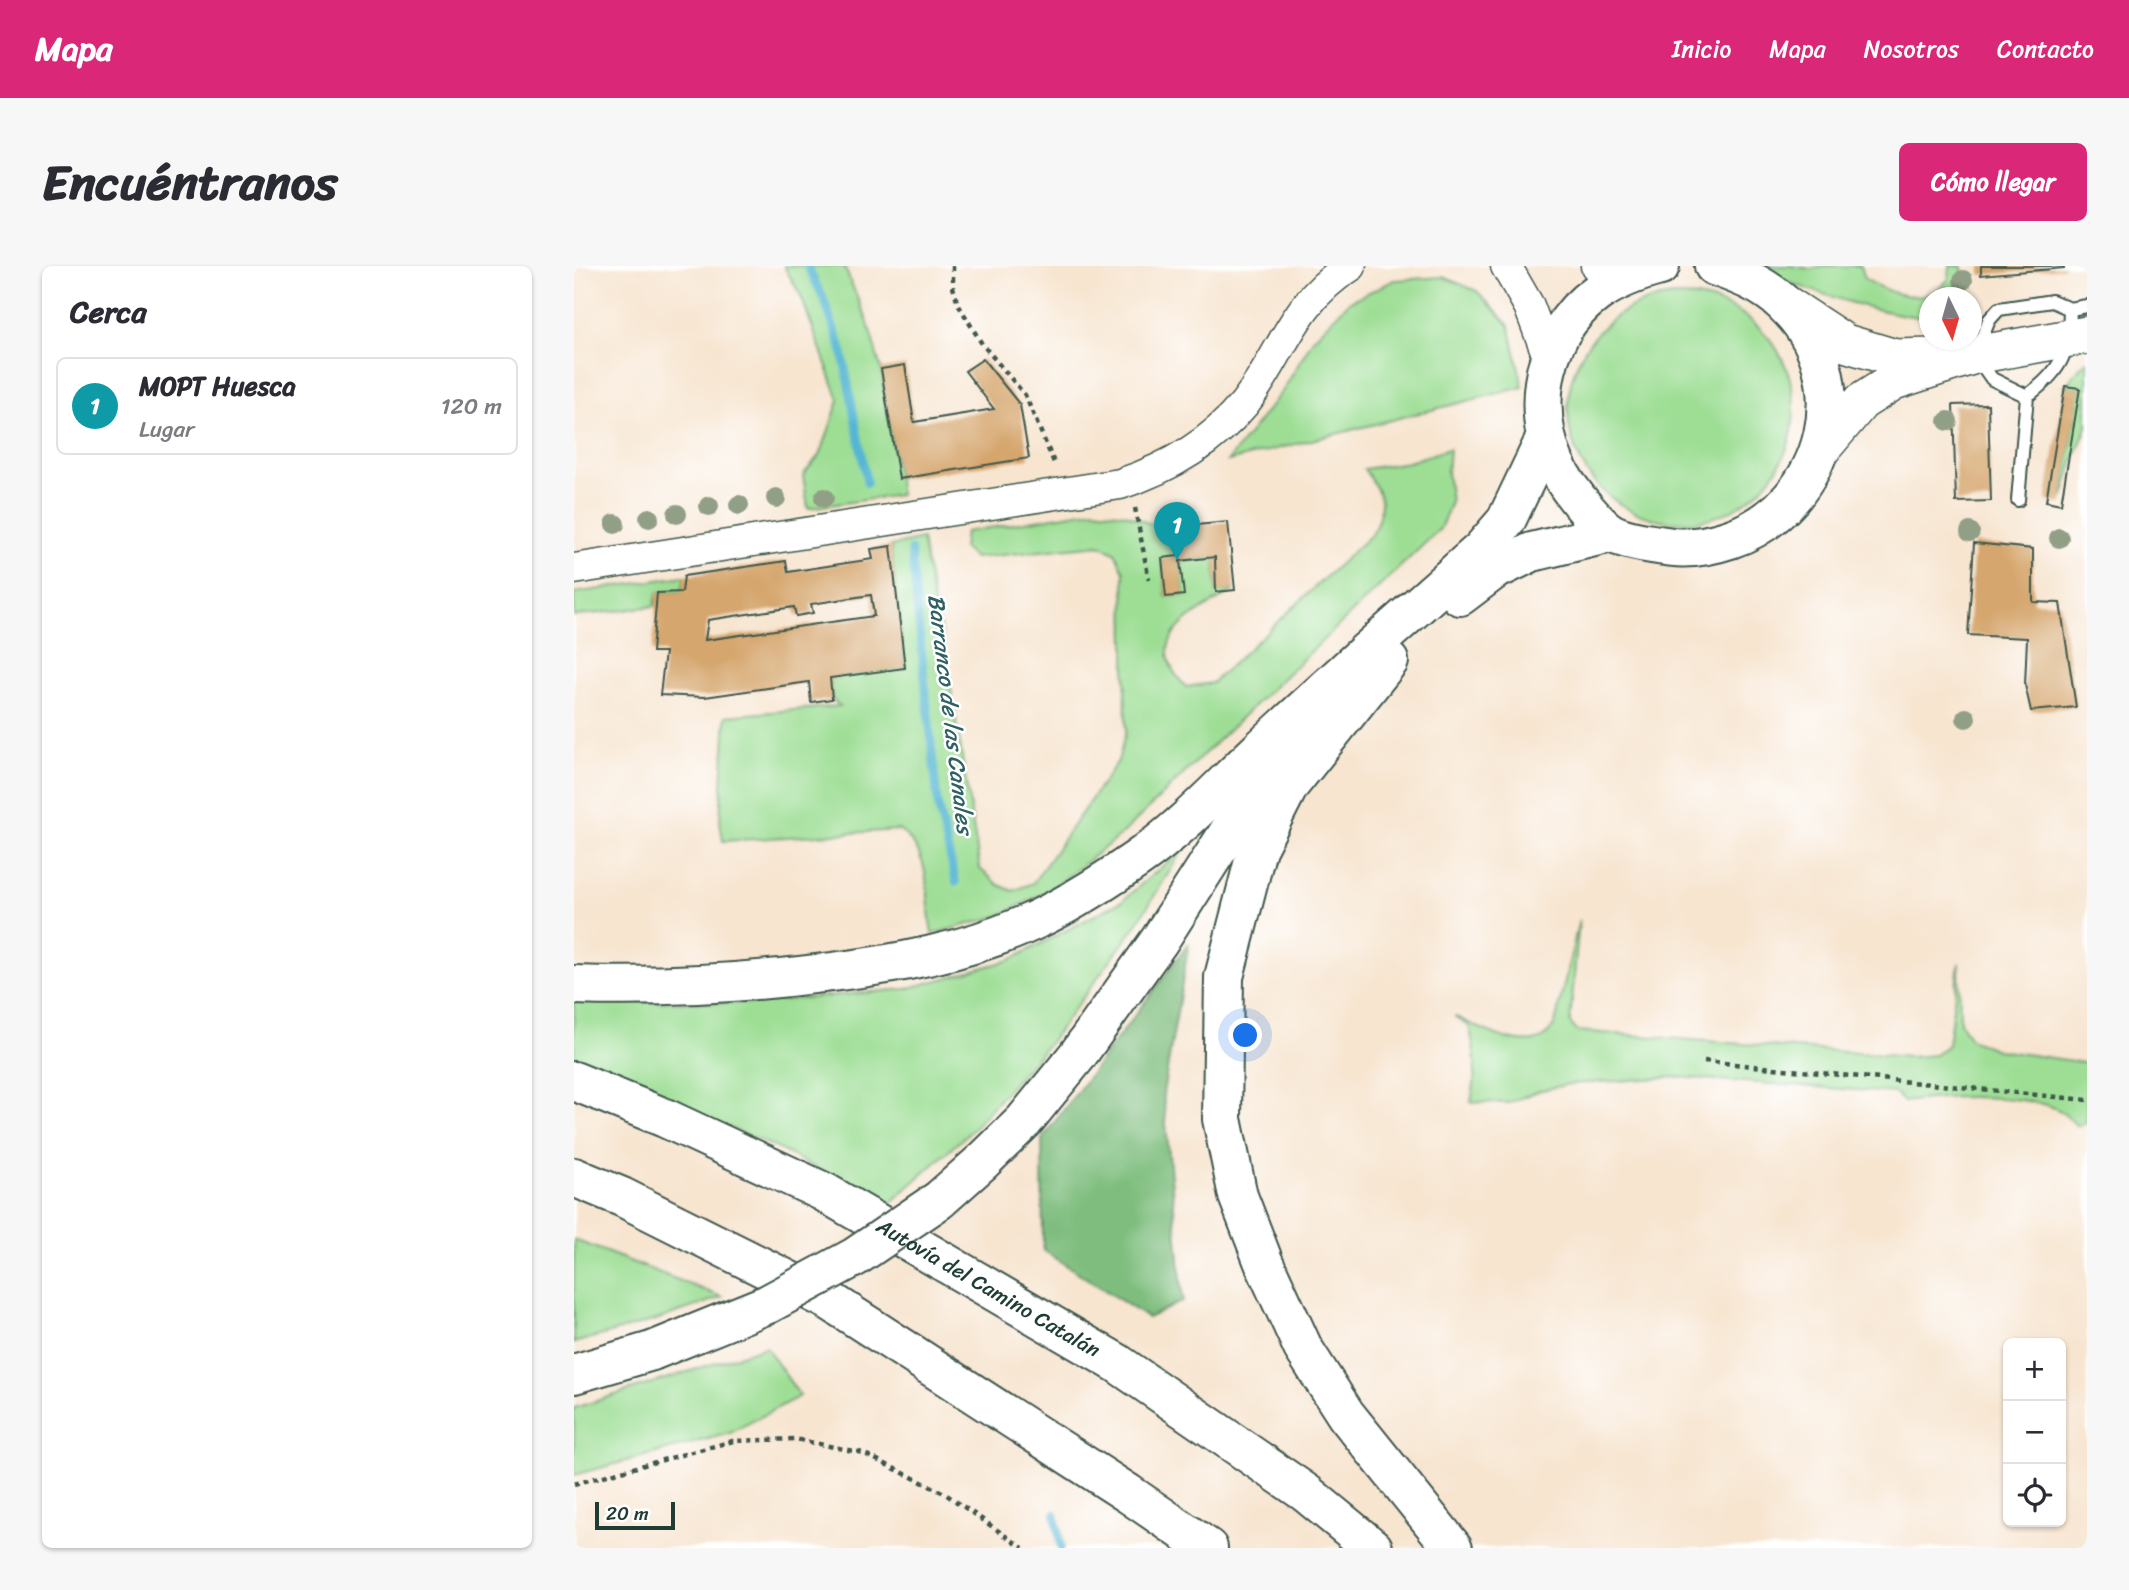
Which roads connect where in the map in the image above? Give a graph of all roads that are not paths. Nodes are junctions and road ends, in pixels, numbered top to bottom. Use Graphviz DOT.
graph roads {
  1 [pos="1351,266"];
  2 [pos="1506,266"];
  3 [pos="1714,266"];
  4 [pos="1629,268"];
  5 [pos="1783,302"];
  6 [pos="2087,306"];
  7 [pos="2075,327"];
  8 [pos="1975,355"];
  9 [pos="1549,359"];
  10 [pos="2027,396"];
  11 [pos="1545,439"];
  12 [pos="1819,452"];
  13 [pos="2018,500"];
  14 [pos="1611,533"];
  15 [pos="574,569"];
  16 [pos="1378,656"];
  17 [pos="574,985"];
  18 [pos="574,1081"];
  19 [pos="574,1177"];
  20 [pos="574,1199"];
  21 [pos="830,1301"];
  22 [pos="574,1374"];
  23 [pos="1208,1548"];
  24 [pos="1373,1548"];
  25 [pos="1453,1548"];
  1 -- 15 [label="street"];
  2 -- 9 [label="street"];
  3 -- 5 [label="highway"];
  4 -- 9 [label="highway"];
  5 -- 8 [label="main road"];
  5 -- 12 [label="highway"];
  6 -- 7 [label="lane"];
  7 -- 8 [label="main road"];
  7 -- 10 [label="lane"];
  8 -- 10 [label="lane"];
  8 -- 12 [label="main road"];
  9 -- 11 [label="highway"];
  10 -- 13 [label="lane"];
  11 -- 14 [label="highway"];
  11 -- 16 [label="highway"];
  12 -- 14 [label="highway"];
  14 -- 16 [label="highway"];
  16 -- 17 [label="highway"];
  16 -- 22 [label="highway, bridge"];
  16 -- 25 [label="highway"];
  18 -- 24 [label="highway, Autovía del Camino Catalán"];
  19 -- 21 [label="highway"];
  20 -- 21 [label="highway"];
  21 -- 23 [label="highway"];
}
